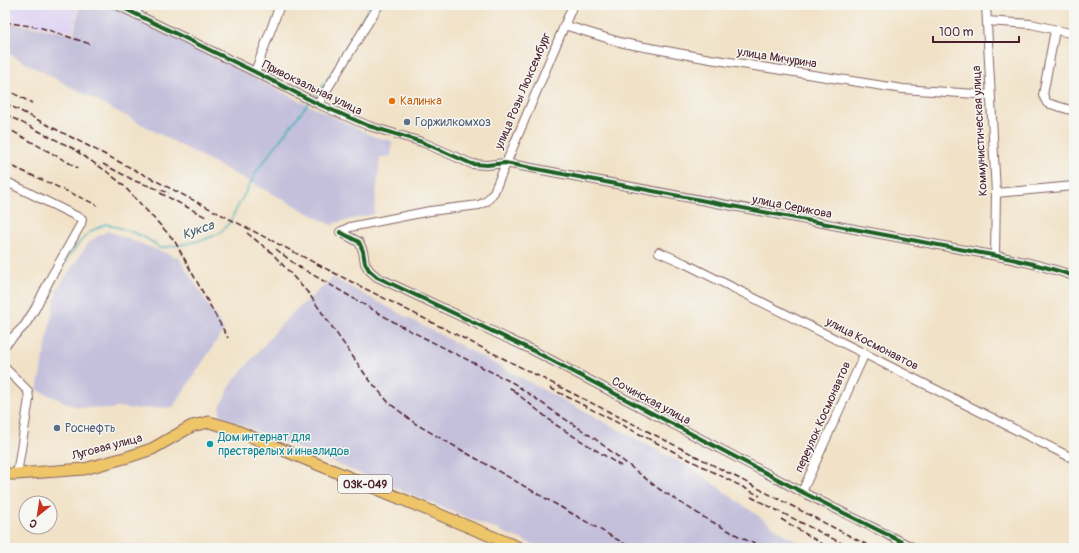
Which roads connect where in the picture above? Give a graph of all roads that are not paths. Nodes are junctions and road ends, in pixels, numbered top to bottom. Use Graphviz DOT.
graph roads {
  1 [pos="117,5"];
  2 [pos="140,5"];
  3 [pos="280,5"];
  4 [pos="378,5"];
  5 [pos="573,5"];
  6 [pos="986,5"];
  7 [pos="135,14"];
  8 [pos="987,21"];
  9 [pos="564,25"];
  10 [pos="1055,30"];
  11 [pos="1074,34"];
  12 [pos="255,72"];
  13 [pos="990,95"];
  14 [pos="314,101"];
  15 [pos="1074,111"];
  16 [pos="506,163"];
  17 [pos="5,181"];
  18 [pos="1074,186"];
  19 [pos="996,193"];
  20 [pos="659,252"];
  21 [pos="995,255"];
  22 [pos="1074,276"];
  23 [pos="377,277"];
  24 [pos="5,345"];
  25 [pos="865,353"];
  26 [pos="5,368"];
  27 [pos="1074,458"];
  28 [pos="5,474"];
  29 [pos="16,474"];
  30 [pos="802,492"];
  31 [pos="520,548"];
  32 [pos="914,548"];
  1 -- 7 [label="street, Привокзальная улица"];
  2 -- 7 [label="street"];
  3 -- 12 [label="street"];
  4 -- 14 [label="street"];
  5 -- 9 [label="street, улица Розы Люксембург"];
  6 -- 8 [label="street, Коммунистическая улица"];
  7 -- 12 [label="street, Привокзальная улица"];
  8 -- 10 [label="street"];
  8 -- 13 [label="street, Коммунистическая улица"];
  9 -- 13 [label="street, улица Мичурина"];
  9 -- 16 [label="street, улица Розы Люксембург"];
  10 -- 11 [label="street"];
  10 -- 15 [label="street"];
  12 -- 14 [label="street, Привокзальная улица"];
  13 -- 19 [label="street, Коммунистическая улица"];
  14 -- 16 [label="street, Привокзальная улица"];
  16 -- 21 [label="street, улица Серикова"];
  16 -- 23 [label="street, улица Розы Люксембург"];
  17 -- 24 [label="street"];
  18 -- 19 [label="street"];
  19 -- 21 [label="street, Коммунистическая улица"];
  20 -- 25 [label="street, улица Космонавтов"];
  21 -- 22 [label="street, улица Серикова"];
  23 -- 30 [label="street, Сочинская улица"];
  25 -- 27 [label="street, улица Космонавтов"];
  25 -- 30 [label="street, переулок Космонавтов"];
  26 -- 29 [label="street"];
  28 -- 29 [label="main road, Луговая улица / 03К-049"];
  29 -- 31 [label="main road, Луговая улица / 03К-049"];
  30 -- 32 [label="street, Сочинская улица"];
}
